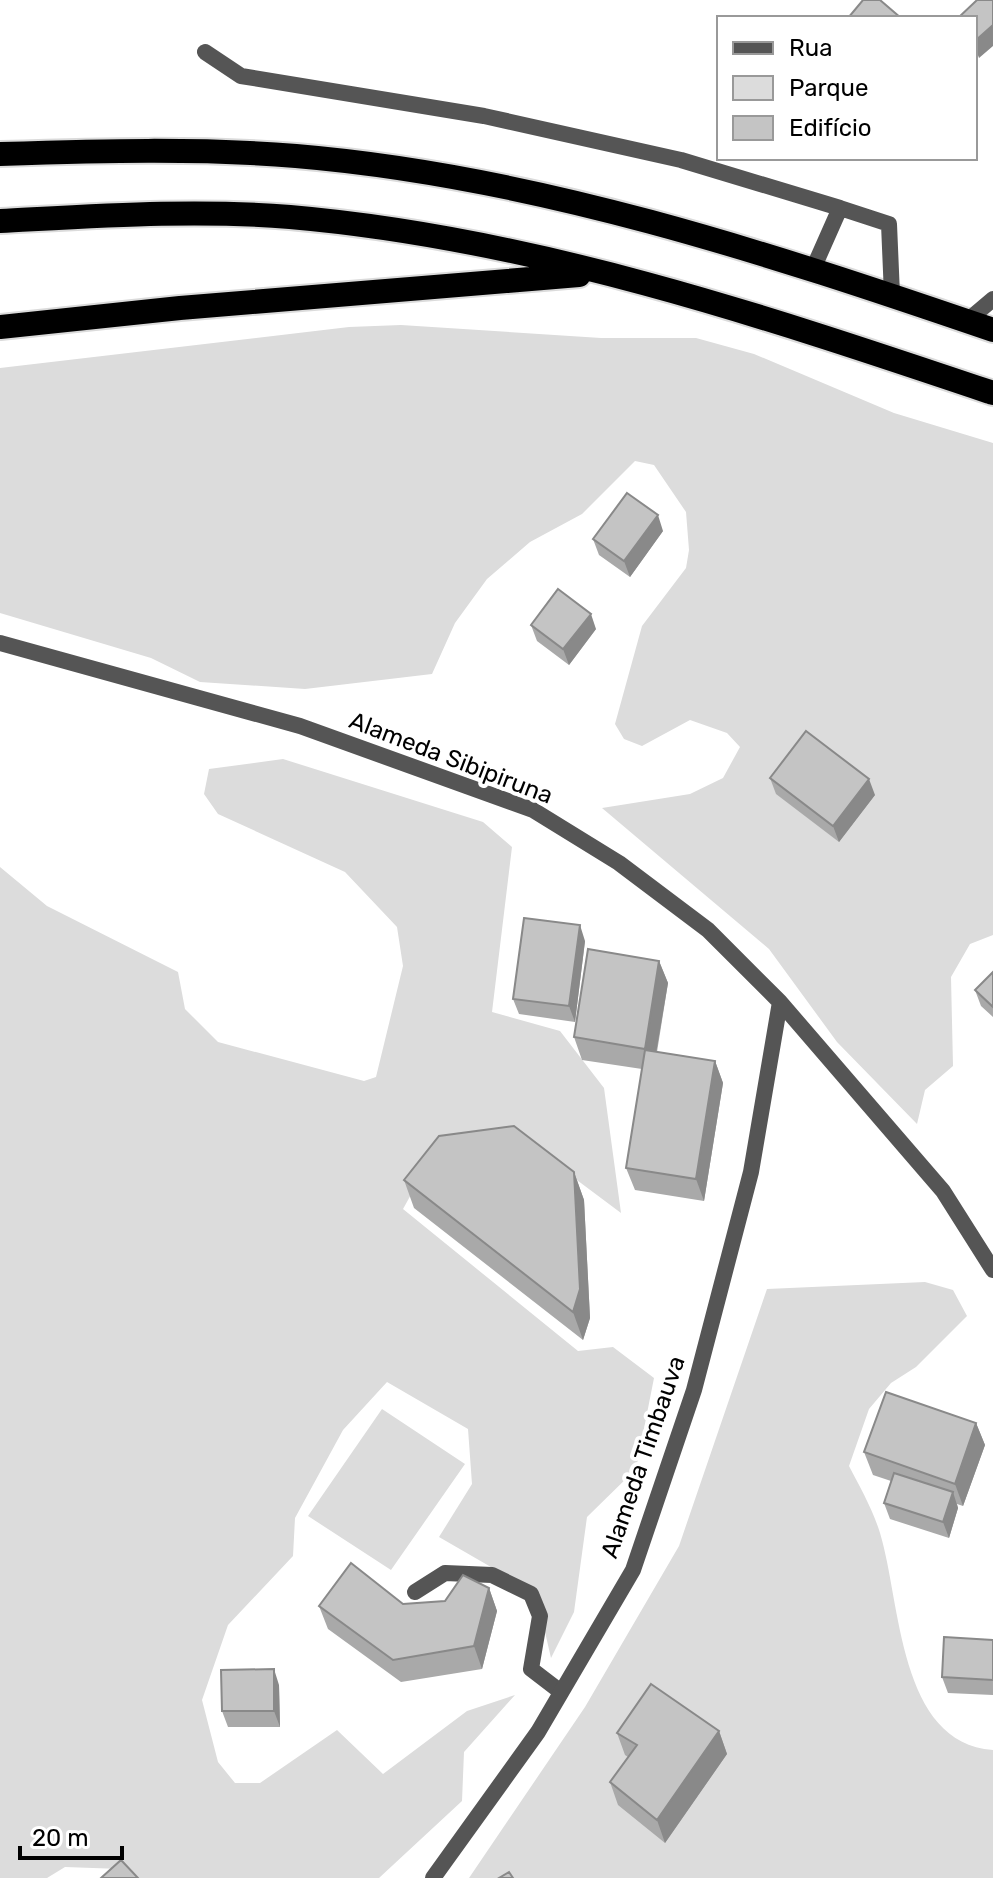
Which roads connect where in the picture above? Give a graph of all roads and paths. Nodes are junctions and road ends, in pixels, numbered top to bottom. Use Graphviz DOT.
graph roads {
  1 [pos="205,52"];
  2 [pos="0,154"];
  3 [pos="840,208"];
  4 [pos="0,221"];
  5 [pos="813,269"];
  6 [pos="608,273"];
  7 [pos="892,295"];
  8 [pos="993,299"];
  9 [pos="967,321"];
  10 [pos="0,327"];
  11 [pos="993,330"];
  12 [pos="993,393"];
  13 [pos="0,643"];
  14 [pos="780,1002"];
  15 [pos="993,1270"];
  16 [pos="415,1592"];
  17 [pos="561,1692"];
  18 [pos="433,1878"];
  1 -- 3 [label="street"];
  2 -- 5 [label="highway"];
  3 -- 5 [label="street"];
  3 -- 7 [label="street"];
  4 -- 6 [label="highway"];
  5 -- 7 [label="highway"];
  6 -- 10 [label="highway"];
  6 -- 12 [label="highway"];
  7 -- 9 [label="highway"];
  8 -- 9 [label="street"];
  9 -- 11 [label="highway"];
  13 -- 14 [label="street, Alameda Sibipiruna"];
  14 -- 15 [label="street, Alameda Sibipiruna"];
  14 -- 17 [label="street, Alameda Timbauva"];
  16 -- 17 [label="street"];
  17 -- 18 [label="street, Alameda Timbauva"];
}
